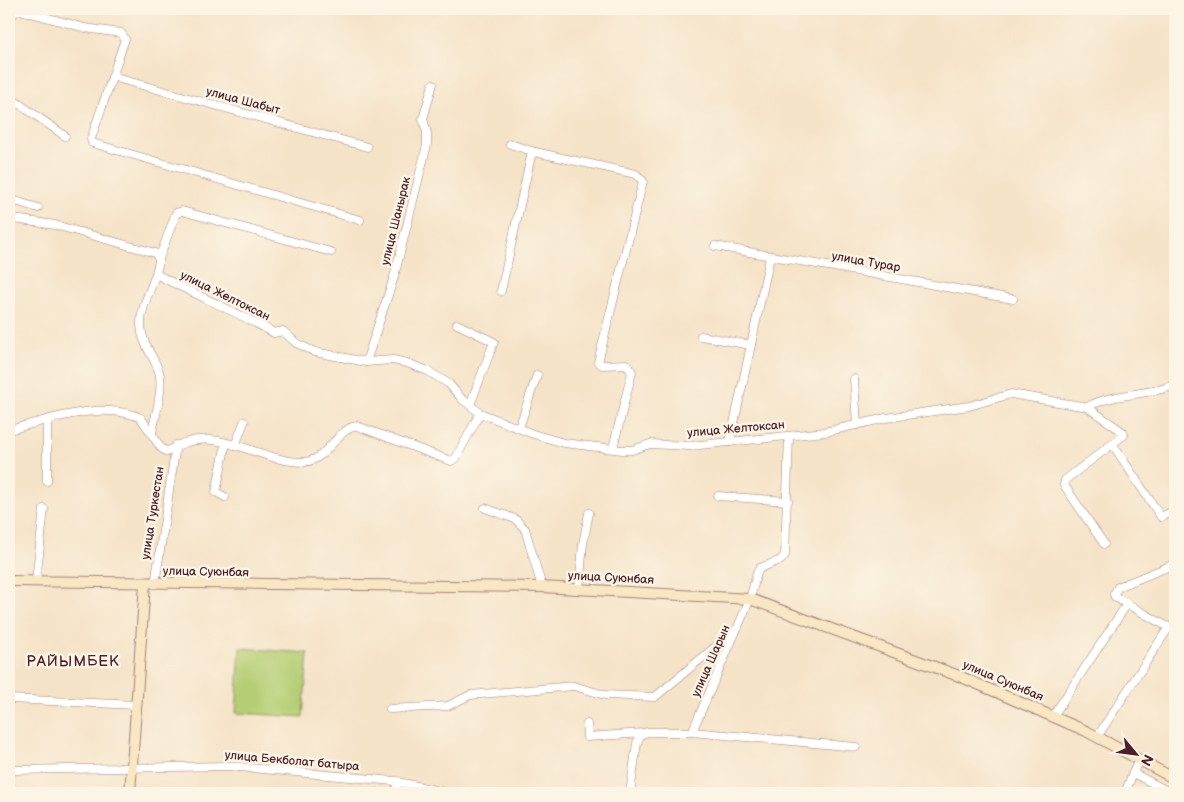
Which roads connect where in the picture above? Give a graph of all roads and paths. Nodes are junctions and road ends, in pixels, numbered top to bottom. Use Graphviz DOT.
graph roads {
  1 [pos="9,16"];
  2 [pos="113,75"];
  3 [pos="433,84"];
  4 [pos="9,100"];
  5 [pos="65,136"];
  6 [pos="510,144"];
  7 [pos="367,147"];
  8 [pos="536,152"];
  9 [pos="9,199"];
  10 [pos="38,208"];
  11 [pos="14,219"];
  12 [pos="360,220"];
  13 [pos="715,246"];
  14 [pos="331,252"];
  15 [pos="770,257"];
  16 [pos="159,259"];
  17 [pos="156,274"];
  18 [pos="501,291"];
  19 [pos="1013,300"];
  20 [pos="457,324"];
  21 [pos="701,336"];
  22 [pos="751,345"];
  23 [pos="366,362"];
  24 [pos="537,375"];
  25 [pos="854,379"];
  26 [pos="1175,385"];
  27 [pos="470,405"];
  28 [pos="1088,407"];
  29 [pos="480,413"];
  30 [pos="47,420"];
  31 [pos="244,422"];
  32 [pos="857,425"];
  33 [pos="519,428"];
  34 [pos="9,430"];
  35 [pos="152,433"];
  36 [pos="789,436"];
  37 [pos="730,442"];
  38 [pos="226,443"];
  39 [pos="1113,445"];
  40 [pos="176,446"];
  41 [pos="235,446"];
  42 [pos="612,448"];
  43 [pos="48,481"];
  44 [pos="718,496"];
  45 [pos="225,497"];
  46 [pos="788,501"];
  47 [pos="485,508"];
  48 [pos="44,509"];
  49 [pos="1175,510"];
  50 [pos="589,513"];
  51 [pos="1104,544"];
  52 [pos="1175,564"];
  53 [pos="9,581"];
  54 [pos="36,581"];
  55 [pos="150,584"];
  56 [pos="542,587"];
  57 [pos="579,588"];
  58 [pos="750,599"];
  59 [pos="1127,604"];
  60 [pos="738,628"];
  61 [pos="1172,629"];
  62 [pos="9,699"];
  63 [pos="136,705"];
  64 [pos="390,709"];
  65 [pos="1053,716"];
  66 [pos="587,724"];
  67 [pos="692,732"];
  68 [pos="643,733"];
  69 [pos="1097,737"];
  70 [pos="856,747"];
  71 [pos="1139,759"];
  72 [pos="132,768"];
  73 [pos="16,770"];
  74 [pos="1133,773"];
  75 [pos="1175,779"];
  76 [pos="398,781"];
  77 [pos="130,793"];
  78 [pos="395,793"];
  79 [pos="448,793"];
  80 [pos="630,793"];
  81 [pos="1125,793"];
  82 [pos="1170,793"];
  1 -- 2 [label="street"];
  2 -- 7 [label="street, улица Шабыт"];
  2 -- 12 [label="street"];
  3 -- 23 [label="street, улица Шанырак"];
  4 -- 5 [label="street"];
  6 -- 8 [label="street"];
  8 -- 18 [label="street"];
  8 -- 42 [label="street"];
  9 -- 10 [label="street"];
  11 -- 16 [label="street"];
  13 -- 15 [label="street, улица Турар"];
  14 -- 16 [label="street"];
  15 -- 19 [label="street, улица Турар"];
  15 -- 22 [label="street"];
  16 -- 17 [label="street"];
  17 -- 23 [label="street, улица Желтоксан"];
  17 -- 35 [label="street"];
  20 -- 27 [label="street"];
  21 -- 22 [label="street"];
  22 -- 37 [label="street"];
  23 -- 27 [label="street, улица Желтоксан"];
  24 -- 33 [label="street"];
  25 -- 32 [label="street"];
  26 -- 28 [label="street"];
  27 -- 29 [label="street, улица Желтоксан"];
  28 -- 32 [label="street, улица Желтоксан"];
  28 -- 39 [label="street"];
  29 -- 33 [label="street, улица Желтоксан"];
  29 -- 41 [label="street"];
  30 -- 34 [label="street"];
  30 -- 35 [label="street"];
  30 -- 43 [label="street"];
  31 -- 41 [label="street"];
  32 -- 36 [label="street, улица Желтоксан"];
  33 -- 42 [label="street, улица Желтоксан"];
  35 -- 40 [label="street"];
  36 -- 37 [label="street, улица Желтоксан"];
  36 -- 46 [label="street"];
  37 -- 42 [label="street, улица Желтоксан"];
  38 -- 40 [label="street"];
  38 -- 41 [label="street"];
  38 -- 45 [label="street"];
  39 -- 49 [label="street"];
  39 -- 51 [label="street"];
  40 -- 55 [label="street, улица Туркестан"];
  44 -- 46 [label="street"];
  46 -- 58 [label="street, улица Шарын"];
  47 -- 56 [label="street"];
  48 -- 54 [label="street"];
  50 -- 57 [label="street"];
  52 -- 59 [label="street"];
  53 -- 54 [label="main road, улица Суюнбая"];
  54 -- 55 [label="main road, улица Суюнбая"];
  55 -- 56 [label="main road, улица Суюнбая"];
  55 -- 63 [label="main road, улица Туркестан"];
  56 -- 57 [label="main road, улица Суюнбая"];
  57 -- 58 [label="main road, улица Суюнбая"];
  58 -- 60 [label="street, улица Шарын"];
  58 -- 65 [label="main road, улица Суюнбая"];
  59 -- 61 [label="street"];
  59 -- 65 [label="street"];
  60 -- 64 [label="street"];
  60 -- 67 [label="street, улица Шарын"];
  61 -- 69 [label="street"];
  62 -- 63 [label="street"];
  63 -- 72 [label="main road, улица Туркестан"];
  65 -- 69 [label="main road, улица Суюнбая"];
  66 -- 68 [label="street"];
  67 -- 68 [label="street"];
  67 -- 70 [label="street"];
  68 -- 80 [label="street"];
  69 -- 71 [label="main road, улица Суюнбая"];
  71 -- 74 [label="street"];
  71 -- 75 [label="main road, улица Суюнбая"];
  72 -- 73 [label="street, улица Бекболат батыра"];
  72 -- 76 [label="street, улица Бекболат батыра"];
  72 -- 77 [label="main road, улица Туркестан"];
  74 -- 81 [label="street"];
  74 -- 82 [label="street"];
  76 -- 78 [label="street"];
  76 -- 79 [label="street, улица Бекболат батыра"];
}
